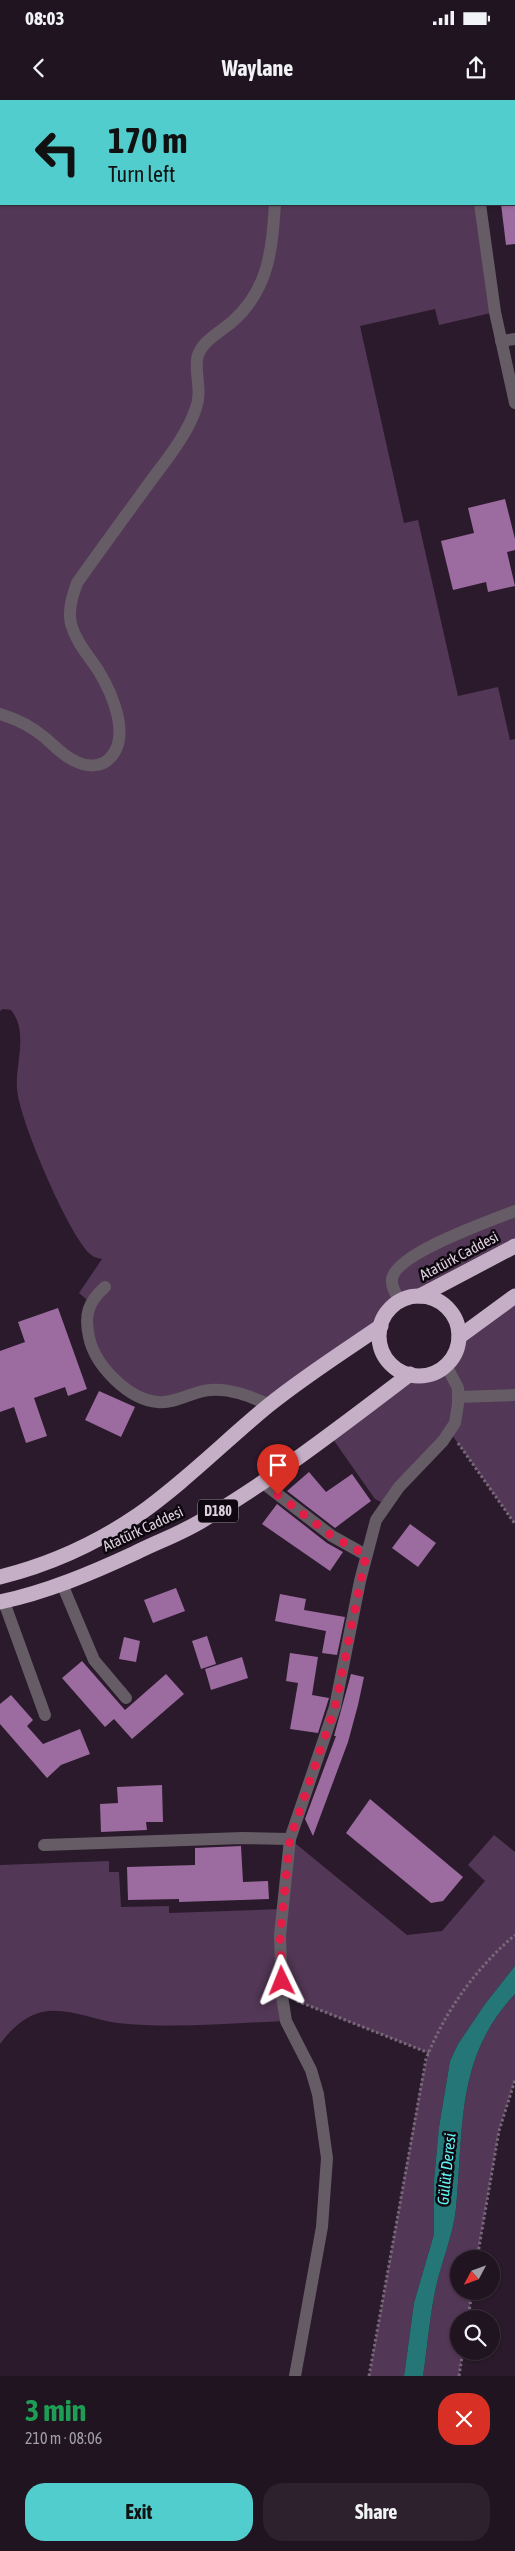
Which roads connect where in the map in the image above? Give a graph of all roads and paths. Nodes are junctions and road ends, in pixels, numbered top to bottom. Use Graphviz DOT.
graph roads {
  1 [pos="275,205"];
  2 [pos="480,205"];
  3 [pos="515,339"];
  4 [pos="501,341"];
  5 [pos="515,403"];
  6 [pos="0,714"];
  7 [pos="515,1211"];
  8 [pos="515,1246"];
  9 [pos="105,1287"];
  10 [pos="420,1296"];
  11 [pos="515,1296"];
  12 [pos="400,1301"];
  13 [pos="380,1326"];
  14 [pos="459,1337"];
  15 [pos="446,1365"];
  16 [pos="410,1374"];
  17 [pos="515,1394"];
  18 [pos="458,1397"];
  19 [pos="270,1405"];
  20 [pos="450,1432"];
  21 [pos="263,1483"];
  22 [pos="515,1524"];
  23 [pos="366,1555"];
  24 [pos="0,1577"];
  25 [pos="62,1584"];
  26 [pos="2,1602"];
  27 [pos="126,1698"];
  28 [pos="45,1715"];
  29 [pos="290,1839"];
  30 [pos="44,1845"];
  31 [pos="515,1935"];
  32 [pos="282,1996"];
  33 [pos="429,2053"];
  34 [pos="515,2080"];
  35 [pos="479,2250"];
  36 [pos="462,2360"];
  37 [pos="295,2376"];
  38 [pos="370,2376"];
  39 [pos="459,2376"];
  1 -- 6 [label="street"];
  2 -- 4 [label="street"];
  3 -- 4 [label="street"];
  4 -- 5 [label="street"];
  7 -- 12 [label="street"];
  8 -- 10 [label="highway, Atatürk Caddesi"];
  9 -- 19 [label="street"];
  10 -- 12 [label="highway, Atatürk Caddesi"];
  10 -- 14 [label="highway, Atatürk Caddesi"];
  11 -- 14 [label="highway"];
  12 -- 13 [label="highway, Atatürk Caddesi"];
  13 -- 16 [label="highway"];
  13 -- 19 [label="highway, Atatürk Caddesi"];
  14 -- 15 [label="highway"];
  15 -- 16 [label="highway"];
  15 -- 18 [label="street"];
  16 -- 21 [label="highway, Atatürk Caddesi / D180"];
  17 -- 18 [label="street"];
  18 -- 20 [label="street"];
  19 -- 24 [label="highway, Atatürk Caddesi"];
  20 -- 22 [label="path"];
  20 -- 23 [label="street"];
  21 -- 23 [label="street"];
  21 -- 25 [label="highway, Atatürk Caddesi / D180"];
  23 -- 29 [label="street"];
  25 -- 26 [label="highway, Atatürk Caddesi / D180"];
  25 -- 27 [label="street"];
  26 -- 28 [label="street"];
  29 -- 30 [label="street"];
  29 -- 32 [label="street"];
  31 -- 33 [label="path"];
  32 -- 33 [label="path"];
  32 -- 37 [label="street"];
  33 -- 38 [label="path"];
  34 -- 35 [label="path"];
  36 -- 39 [label="path"];
}
